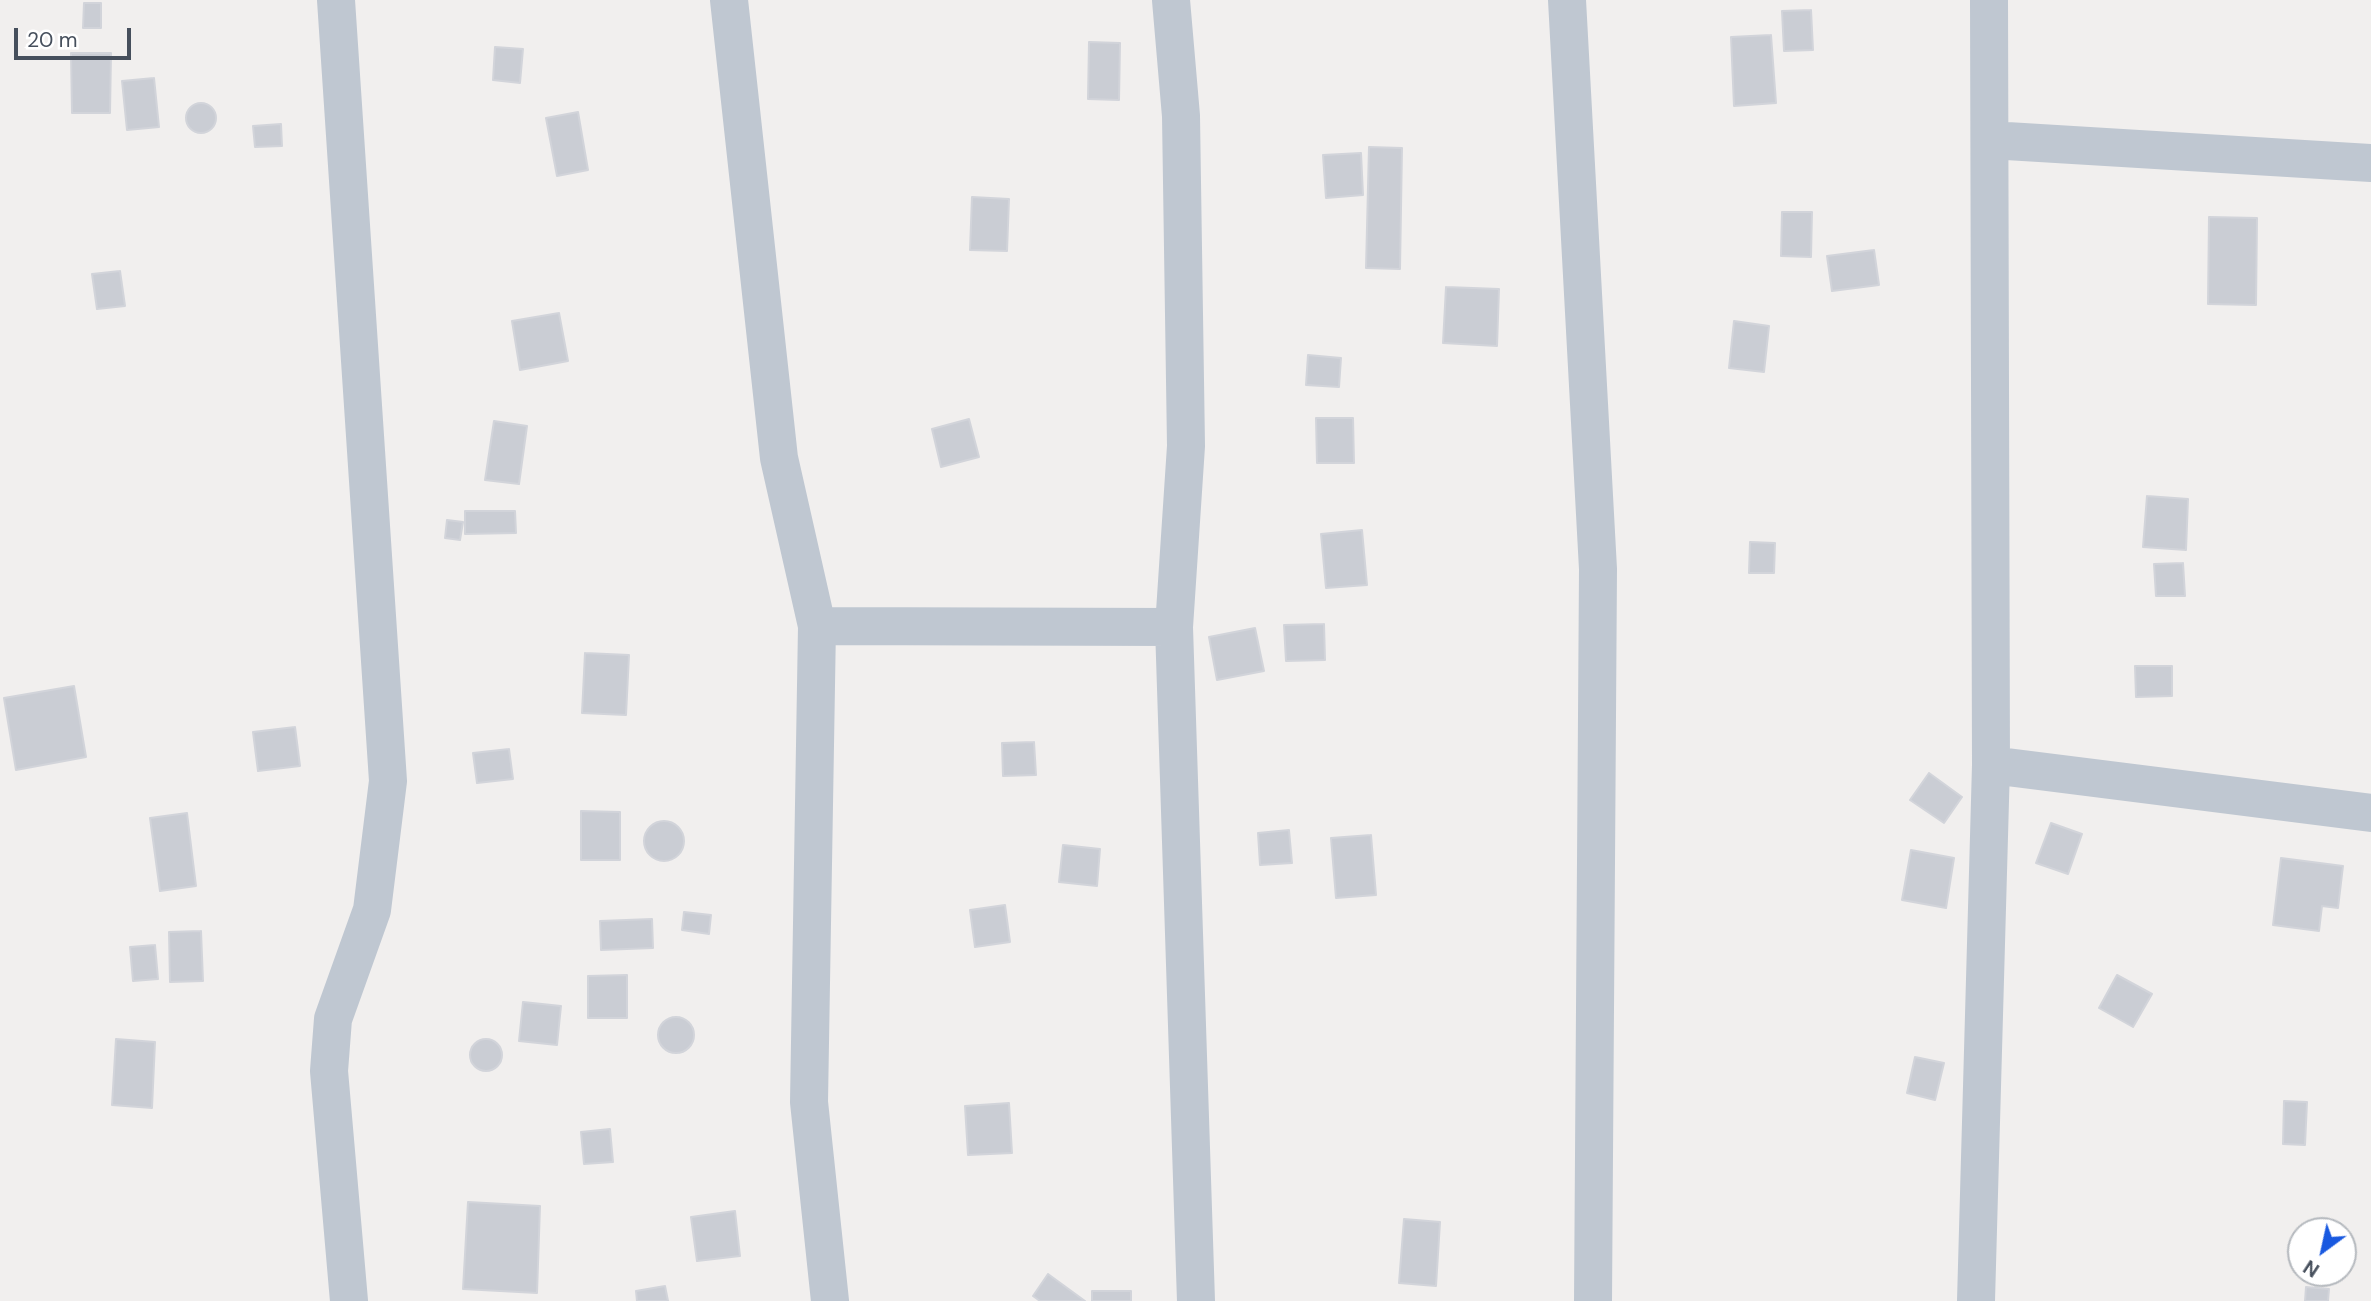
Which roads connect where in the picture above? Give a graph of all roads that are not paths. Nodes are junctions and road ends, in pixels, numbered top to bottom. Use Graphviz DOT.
graph roads {
  1 [pos="336,0"];
  2 [pos="1171,0"];
  3 [pos="1567,0"];
  4 [pos="1989,0"];
  5 [pos="725,2"];
  6 [pos="1990,140"];
  7 [pos="2371,163"];
  8 [pos="817,625"];
  9 [pos="1174,627"];
  10 [pos="1991,765"];
  11 [pos="2371,813"];
  12 [pos="349,1301"];
  13 [pos="830,1301"];
  14 [pos="1196,1301"];
  15 [pos="1593,1301"];
  16 [pos="1976,1301"];
  1 -- 12 [label="street"];
  2 -- 9 [label="street"];
  3 -- 15 [label="street"];
  4 -- 6 [label="street"];
  5 -- 8 [label="street"];
  6 -- 7 [label="street"];
  6 -- 10 [label="street"];
  8 -- 9 [label="street"];
  8 -- 13 [label="street"];
  9 -- 14 [label="street"];
  10 -- 11 [label="street"];
  10 -- 16 [label="street"];
}
